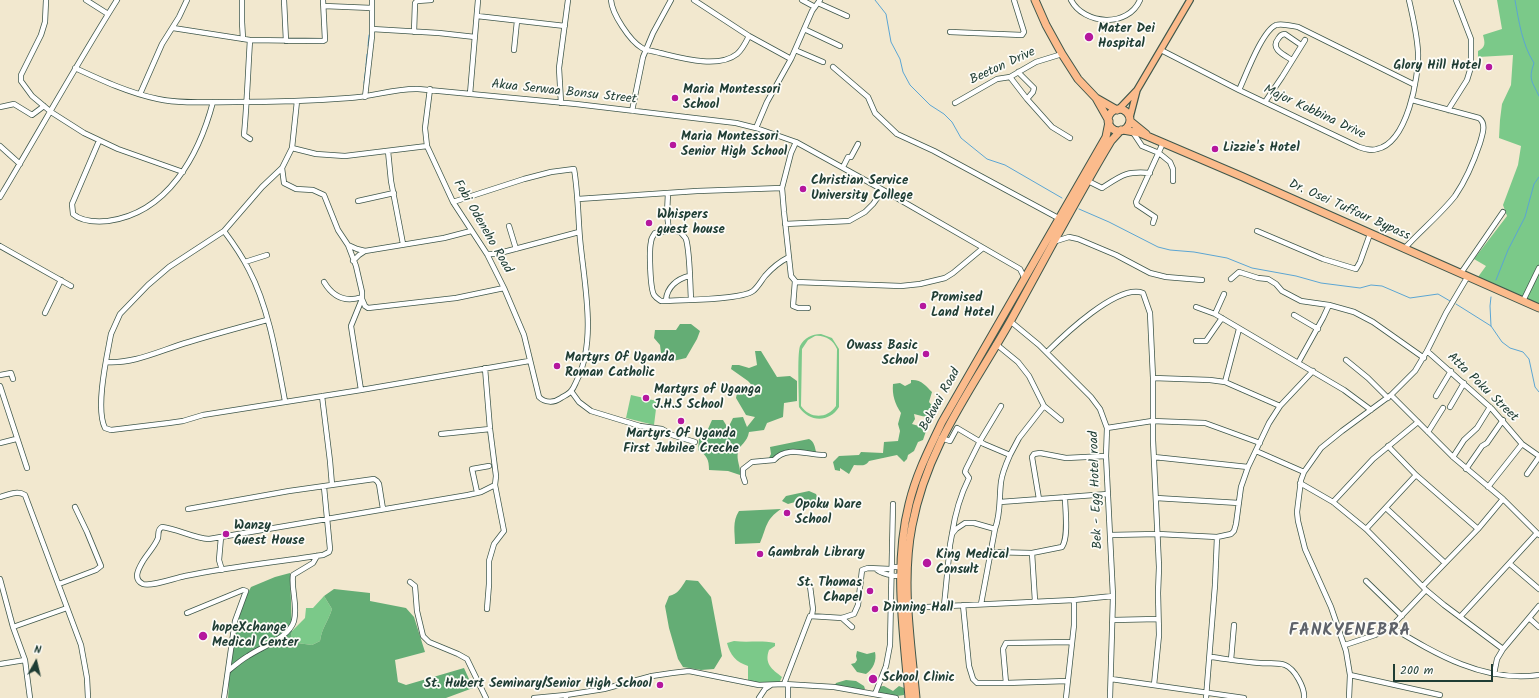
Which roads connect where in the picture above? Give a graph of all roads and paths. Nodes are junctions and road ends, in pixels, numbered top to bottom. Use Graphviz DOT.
graph roads {
  1 [pos="46,0"];
  2 [pos="86,0"];
  3 [pos="116,0"];
  4 [pos="188,0"];
  5 [pos="242,0"];
  6 [pos="284,0"];
  7 [pos="323,0"];
  8 [pos="372,0"];
  9 [pos="431,0"];
  10 [pos="478,0"];
  11 [pos="568,0"];
  12 [pos="611,0"];
  13 [pos="671,0"];
  14 [pos="694,0"];
  15 [pos="802,0"];
  16 [pos="1014,0"];
  17 [pos="1036,0"];
  18 [pos="1071,0"];
  19 [pos="1140,0"];
  20 [pos="1190,0"];
  21 [pos="1409,0"];
  22 [pos="1456,0"];
  23 [pos="818,3"];
  24 [pos="324,6"];
  25 [pos="372,8"];
  26 [pos="108,14"];
  27 [pos="477,16"];
  28 [pos="847,16"];
  29 [pos="517,21"];
  30 [pos="565,26"];
  31 [pos="173,28"];
  32 [pos="372,29"];
  33 [pos="804,29"];
  34 [pos="414,32"];
  35 [pos="950,32"];
  36 [pos="749,36"];
  37 [pos="475,37"];
  38 [pos="243,39"];
  39 [pos="250,40"];
  40 [pos="1305,40"];
  41 [pos="286,41"];
  42 [pos="1301,45"];
  43 [pos="840,46"];
  44 [pos="646,49"];
  45 [pos="514,50"];
  46 [pos="795,50"];
  47 [pos="1161,50"];
  48 [pos="1062,54"];
  49 [pos="791,59"];
  50 [pos="1292,60"];
  51 [pos="823,62"];
  52 [pos="833,67"];
  53 [pos="75,68"];
  54 [pos="1018,72"];
  55 [pos="1010,77"];
  56 [pos="1415,85"];
  57 [pos="430,89"];
  58 [pos="1137,90"];
  59 [pos="1239,90"];
  60 [pos="140,94"];
  61 [pos="470,94"];
  62 [pos="366,97"];
  63 [pos="1027,99"];
  64 [pos="1097,100"];
  65 [pos="1412,100"];
  66 [pos="297,101"];
  67 [pos="213,102"];
  68 [pos="246,102"];
  69 [pos="1265,102"];
  70 [pos="561,103"];
  71 [pos="955,103"];
  72 [pos="44,106"];
  73 [pos="0,107"];
  74 [pos="1117,110"];
  75 [pos="1448,110"];
  76 [pos="632,111"];
  77 [pos="51,112"];
  78 [pos="1130,119"];
  79 [pos="1109,122"];
  80 [pos="756,128"];
  81 [pos="1122,130"];
  82 [pos="1134,134"];
  83 [pos="1147,136"];
  84 [pos="1070,138"];
  85 [pos="250,139"];
  86 [pos="99,141"];
  87 [pos="1111,141"];
  88 [pos="796,142"];
  89 [pos="1163,143"];
  90 [pos="858,144"];
  91 [pos="0,146"];
  92 [pos="427,146"];
  93 [pos="292,148"];
  94 [pos="1104,148"];
  95 [pos="388,151"];
  96 [pos="1159,153"];
  97 [pos="20,164"];
  98 [pos="843,167"];
  99 [pos="282,168"];
  100 [pos="183,172"];
  101 [pos="1150,173"];
  102 [pos="1088,181"];
  103 [pos="1173,181"];
  104 [pos="782,188"];
  105 [pos="884,190"];
  106 [pos="394,192"];
  107 [pos="668,193"];
  108 [pos="0,197"];
  109 [pos="578,199"];
  110 [pos="358,201"];
  111 [pos="453,202"];
  112 [pos="1502,212"];
  113 [pos="1060,218"];
  114 [pos="1153,223"];
  115 [pos="785,224"];
  116 [pos="508,226"];
  117 [pos="224,231"];
  118 [pos="472,231"];
  119 [pos="669,231"];
  120 [pos="1257,231"];
  121 [pos="580,232"];
  122 [pos="1370,234"];
  123 [pos="1053,242"];
  124 [pos="403,244"];
  125 [pos="348,245"];
  126 [pos="0,246"];
  127 [pos="983,248"];
  128 [pos="516,249"];
  129 [pos="1404,249"];
  130 [pos="365,251"];
  131 [pos="487,254"];
  132 [pos="496,254"];
  133 [pos="267,255"];
  134 [pos="789,257"];
  135 [pos="353,261"];
  136 [pos="245,262"];
  137 [pos="491,262"];
  138 [pos="1539,268"];
  139 [pos="1020,269"];
  140 [pos="1031,269"];
  141 [pos="1464,275"];
  142 [pos="689,276"];
  143 [pos="1025,279"];
  144 [pos="1231,279"];
  145 [pos="61,280"];
  146 [pos="1202,280"];
  147 [pos="795,281"];
  148 [pos="324,282"];
  149 [pos="71,286"];
  150 [pos="504,288"];
  151 [pos="1224,294"];
  152 [pos="362,298"];
  153 [pos="691,299"];
  154 [pos="666,300"];
  155 [pos="1522,301"];
  156 [pos="1329,305"];
  157 [pos="1196,307"];
  158 [pos="808,308"];
  159 [pos="1539,308"];
  160 [pos="45,313"];
  161 [pos="1215,314"];
  162 [pos="1294,316"];
  163 [pos="1222,318"];
  164 [pos="267,320"];
  165 [pos="1010,321"];
  166 [pos="1239,329"];
  167 [pos="1318,329"];
  168 [pos="1196,341"];
  169 [pos="996,344"];
  170 [pos="984,348"];
  171 [pos="1428,351"];
  172 [pos="992,352"];
  173 [pos="1047,352"];
  174 [pos="1424,358"];
  175 [pos="1346,360"];
  176 [pos="529,361"];
  177 [pos="106,362"];
  178 [pos="1298,363"];
  179 [pos="485,368"];
  180 [pos="1451,371"];
  181 [pos="1313,372"];
  182 [pos="0,375"];
  183 [pos="1153,378"];
  184 [pos="13,379"];
  185 [pos="1225,382"];
  186 [pos="1464,383"];
  187 [pos="0,386"];
  188 [pos="361,390"];
  189 [pos="571,392"];
  190 [pos="322,396"];
  191 [pos="1390,396"];
  192 [pos="1436,396"];
  193 [pos="285,401"];
  194 [pos="1002,406"];
  195 [pos="1044,406"];
  196 [pos="1280,406"];
  197 [pos="1450,407"];
  198 [pos="1490,407"];
  199 [pos="1443,408"];
  200 [pos="1371,410"];
  201 [pos="1061,420"];
  202 [pos="1503,420"];
  203 [pos="1152,421"];
  204 [pos="1418,422"];
  205 [pos="1107,428"];
  206 [pos="490,429"];
  207 [pos="1428,432"];
  208 [pos="441,434"];
  209 [pos="941,438"];
  210 [pos="16,439"];
  211 [pos="980,441"];
  212 [pos="695,442"];
  213 [pos="0,443"];
  214 [pos="1260,443"];
  215 [pos="1522,444"];
  216 [pos="1388,446"];
  217 [pos="1256,451"];
  218 [pos="824,455"];
  219 [pos="1010,455"];
  220 [pos="1106,456"];
  221 [pos="1539,456"];
  222 [pos="1154,457"];
  223 [pos="1453,457"];
  224 [pos="489,466"];
  225 [pos="26,468"];
  226 [pos="1248,468"];
  227 [pos="1466,469"];
  228 [pos="1304,472"];
  229 [pos="1528,474"];
  230 [pos="1416,475"];
  231 [pos="745,482"];
  232 [pos="1300,483"];
  233 [pos="332,485"];
  234 [pos="495,485"];
  235 [pos="324,487"];
  236 [pos="1488,487"];
  237 [pos="477,492"];
  238 [pos="1108,494"];
  239 [pos="0,497"];
  240 [pos="1064,497"];
  241 [pos="1156,498"];
  242 [pos="1039,499"];
  243 [pos="1503,499"];
  244 [pos="1000,502"];
  245 [pos="1334,502"];
  246 [pos="1239,503"];
  247 [pos="893,504"];
  248 [pos="75,507"];
  249 [pos="1386,508"];
  250 [pos="188,509"];
  251 [pos="383,509"];
  252 [pos="326,519"];
  253 [pos="995,529"];
  254 [pos="1366,529"];
  255 [pos="1478,529"];
  256 [pos="952,534"];
  257 [pos="1158,534"];
  258 [pos="1538,534"];
  259 [pos="1110,535"];
  260 [pos="221,537"];
  261 [pos="1217,537"];
  262 [pos="991,552"];
  263 [pos="1032,553"];
  264 [pos="318,556"];
  265 [pos="1445,563"];
  266 [pos="1510,564"];
  267 [pos="892,567"];
  268 [pos="900,567"];
  269 [pos="876,569"];
  270 [pos="222,570"];
  271 [pos="892,576"];
  272 [pos="900,576"];
  273 [pos="0,579"];
  274 [pos="1366,581"];
  275 [pos="410,582"];
  276 [pos="58,584"];
  277 [pos="810,586"];
  278 [pos="1425,588"];
  279 [pos="1539,589"];
  280 [pos="1113,596"];
  281 [pos="1074,600"];
  282 [pos="1035,601"];
  283 [pos="982,604"];
  284 [pos="944,606"];
  285 [pos="964,606"];
  286 [pos="1539,606"];
  287 [pos="67,608"];
  288 [pos="905,608"];
  289 [pos="487,609"];
  290 [pos="187,613"];
  291 [pos="812,615"];
  292 [pos="1402,616"];
  293 [pos="1460,617"];
  294 [pos="842,618"];
  295 [pos="1529,618"];
  296 [pos="1158,619"];
  297 [pos="1113,620"];
  298 [pos="1234,625"];
  299 [pos="13,627"];
  300 [pos="852,627"];
  301 [pos="1391,627"];
  302 [pos="1539,627"];
  303 [pos="1072,642"];
  304 [pos="1345,645"];
  305 [pos="1502,649"];
  306 [pos="1210,657"];
  307 [pos="25,660"];
  308 [pos="1231,660"];
  309 [pos="0,664"];
  310 [pos="228,671"];
  311 [pos="1494,674"];
  312 [pos="1350,675"];
  313 [pos="1539,675"];
  314 [pos="1111,679"];
  315 [pos="1067,681"];
  316 [pos="786,684"];
  317 [pos="1006,684"];
  318 [pos="771,685"];
  319 [pos="1154,685"];
  320 [pos="875,694"];
  321 [pos="1207,695"];
  322 [pos="1440,695"];
  323 [pos="566,696"];
  324 [pos="30,698"];
  325 [pos="88,698"];
  326 [pos="224,698"];
  327 [pos="486,698"];
  328 [pos="534,698"];
  329 [pos="758,698"];
  330 [pos="788,698"];
  331 [pos="896,698"];
  332 [pos="909,698"];
  333 [pos="916,698"];
  334 [pos="1066,698"];
  335 [pos="1110,698"];
  336 [pos="1244,698"];
  337 [pos="1304,698"];
  338 [pos="1349,698"];
  1 -- 72 [label="street"];
  2 -- 26 [label="street"];
  3 -- 26 [label="street"];
  4 -- 31 [label="street"];
  5 -- 38 [label="street"];
  6 -- 41 [label="street"];
  7 -- 24 [label="street"];
  8 -- 25 [label="street"];
  9 -- 34 [label="street"];
  10 -- 27 [label="street"];
  11 -- 30 [label="street"];
  12 -- 44 [label="street"];
  13 -- 44 [label="street"];
  14 -- 36 [label="street"];
  15 -- 23 [label="street"];
  16 -- 35 [label="street"];
  17 -- 48 [label="highway"];
  18 -- 19 [label="street"];
  20 -- 47 [label="main road"];
  21 -- 56 [label="street, Major Kobbina Drive"];
  22 -- 75 [label="street"];
  23 -- 28 [label="street"];
  23 -- 33 [label="street"];
  24 -- 25 [label="street"];
  24 -- 41 [label="street"];
  25 -- 32 [label="street"];
  26 -- 53 [label="street"];
  27 -- 29 [label="street"];
  27 -- 37 [label="street"];
  29 -- 30 [label="street"];
  29 -- 45 [label="street"];
  30 -- 70 [label="street"];
  31 -- 38 [label="street"];
  31 -- 60 [label="street"];
  32 -- 34 [label="street"];
  32 -- 62 [label="street"];
  33 -- 43 [label="street"];
  33 -- 46 [label="street"];
  34 -- 37 [label="street"];
  36 -- 44 [label="street"];
  36 -- 49 [label="street"];
  37 -- 61 [label="street"];
  38 -- 39 [label="street"];
  39 -- 41 [label="street"];
  39 -- 68 [label="street"];
  40 -- 42 [label="street"];
  42 -- 50 [label="street"];
  42 -- 50 [label="street"];
  44 -- 76 [label="street"];
  46 -- 49 [label="street"];
  46 -- 51 [label="street"];
  47 -- 58 [label="main road"];
  47 -- 59 [label="street, Major Kobbina Drive"];
  48 -- 54 [label="street, Beeton Drive"];
  48 -- 64 [label="highway"];
  49 -- 80 [label="street"];
  50 -- 69 [label="street"];
  52 -- 113 [label="street"];
  53 -- 60 [label="street, Akua Serwaa Bonsu Street"];
  53 -- 77 [label="street"];
  54 -- 55 [label="street, Beeton Drive"];
  54 -- 63 [label="street"];
  55 -- 63 [label="street"];
  55 -- 71 [label="street, Beeton Drive"];
  56 -- 59 [label="street"];
  56 -- 65 [label="street, Major Kobbina Drive"];
  57 -- 61 [label="street, Akua Serwaa Bonsu Street"];
  57 -- 62 [label="street, Akua Serwaa Bonsu Street"];
  57 -- 92 [label="street, Fobi Odeneho Road"];
  58 -- 74 [label="main road"];
  58 -- 78 [label="main road"];
  59 -- 69 [label="street, Major Kobbina Drive"];
  60 -- 67 [label="street, Akua Serwaa Bonsu Street"];
  61 -- 70 [label="street, Akua Serwaa Bonsu Street"];
  62 -- 66 [label="street, Akua Serwaa Bonsu Street"];
  63 -- 84 [label="street"];
  64 -- 74 [label="highway"];
  64 -- 79 [label="highway"];
  64 -- 94 [label="highway"];
  65 -- 69 [label="street, Major Kobbina Drive"];
  65 -- 75 [label="street"];
  66 -- 68 [label="street, Akua Serwaa Bonsu Street"];
  66 -- 93 [label="street"];
  67 -- 68 [label="street, Akua Serwaa Bonsu Street"];
  67 -- 100 [label="street"];
  68 -- 85 [label="street"];
  70 -- 76 [label="street, Akua Serwaa Bonsu Street"];
  72 -- 73 [label="street"];
  72 -- 77 [label="street"];
  74 -- 78 [label="highway"];
  74 -- 79 [label="highway"];
  75 -- 129 [label="street"];
  76 -- 80 [label="street, Akua Serwaa Bonsu Street"];
  77 -- 86 [label="street"];
  77 -- 97 [label="street"];
  78 -- 81 [label="highway"];
  78 -- 83 [label="highway, Dr. Osei Tuffour Bypass"];
  79 -- 81 [label="highway"];
  79 -- 94 [label="highway"];
  80 -- 88 [label="street, Akua Serwaa Bonsu Street"];
  81 -- 83 [label="highway, Dr. Osei Tuffour Bypass"];
  81 -- 87 [label="highway"];
  82 -- 83 [label="highway"];
  82 -- 87 [label="highway"];
  82 -- 96 [label="street"];
  83 -- 89 [label="highway, Dr. Osei Tuffour Bypass"];
  86 -- 100 [label="street"];
  86 -- 100 [label="street"];
  87 -- 94 [label="highway"];
  88 -- 98 [label="street, Akua Serwaa Bonsu Street"];
  88 -- 104 [label="street"];
  89 -- 96 [label="street"];
  89 -- 122 [label="highway, Dr. Osei Tuffour Bypass"];
  90 -- 98 [label="street"];
  91 -- 97 [label="street"];
  92 -- 95 [label="street"];
  92 -- 111 [label="street, Fobi Odeneho Road"];
  93 -- 95 [label="street"];
  93 -- 99 [label="street"];
  94 -- 102 [label="highway, Bekwai Road"];
  94 -- 113 [label="highway, Bekwai Road"];
  95 -- 106 [label="street"];
  96 -- 101 [label="street"];
  96 -- 103 [label="street"];
  97 -- 108 [label="street"];
  98 -- 105 [label="street, Akua Serwaa Bonsu Street"];
  99 -- 117 [label="street"];
  99 -- 125 [label="street"];
  101 -- 102 [label="street"];
  101 -- 114 [label="street"];
  102 -- 123 [label="highway, Bekwai Road"];
  104 -- 107 [label="street"];
  104 -- 115 [label="street"];
  105 -- 115 [label="street"];
  105 -- 127 [label="street, Akua Serwaa Bonsu Street"];
  106 -- 110 [label="street"];
  106 -- 124 [label="street"];
  107 -- 109 [label="street"];
  107 -- 119 [label="street"];
  109 -- 111 [label="street"];
  109 -- 121 [label="street"];
  111 -- 118 [label="street, Fobi Odeneho Road"];
  112 -- 141 [label="street"];
  113 -- 140 [label="highway, Bekwai Road"];
  115 -- 134 [label="street"];
  116 -- 128 [label="street"];
  117 -- 136 [label="street"];
  117 -- 177 [label="street"];
  118 -- 124 [label="street"];
  118 -- 131 [label="street, Fobi Odeneho Road"];
  119 -- 142 [label="street"];
  119 -- 154 [label="street"];
  120 -- 122 [label="street"];
  121 -- 128 [label="street"];
  121 -- 189 [label="street"];
  122 -- 129 [label="highway, Dr. Osei Tuffour Bypass"];
  123 -- 146 [label="street"];
  123 -- 165 [label="highway, Bekwai Road"];
  124 -- 130 [label="street"];
  125 -- 130 [label="street"];
  125 -- 135 [label="street"];
  126 -- 145 [label="street"];
  127 -- 139 [label="street, Akua Serwaa Bonsu Street"];
  127 -- 147 [label="street"];
  128 -- 132 [label="street"];
  129 -- 141 [label="highway, Dr. Osei Tuffour Bypass"];
  130 -- 135 [label="street"];
  131 -- 132 [label="street"];
  131 -- 137 [label="street, Fobi Odeneho Road"];
  132 -- 137 [label="street"];
  133 -- 136 [label="street"];
  134 -- 147 [label="street"];
  134 -- 153 [label="street"];
  135 -- 152 [label="street"];
  136 -- 164 [label="street"];
  137 -- 150 [label="street, Fobi Odeneho Road"];
  138 -- 155 [label="street"];
  139 -- 140 [label="street"];
  139 -- 143 [label="street"];
  140 -- 143 [label="highway, Bekwai Road"];
  141 -- 155 [label="highway, Dr. Osei Tuffour Bypass"];
  141 -- 171 [label="street"];
  142 -- 153 [label="street"];
  142 -- 154 [label="street"];
  143 -- 170 [label="highway, Bekwai Road"];
  144 -- 156 [label="street"];
  145 -- 149 [label="street"];
  145 -- 160 [label="street"];
  147 -- 158 [label="street"];
  148 -- 152 [label="street"];
  150 -- 152 [label="street"];
  150 -- 176 [label="street, Fobi Odeneho Road"];
  151 -- 161 [label="street"];
  152 -- 188 [label="street"];
  153 -- 154 [label="street"];
  155 -- 159 [label="highway, Dr. Osei Tuffour Bypass"];
  156 -- 167 [label="street"];
  156 -- 174 [label="street"];
  157 -- 161 [label="street"];
  161 -- 163 [label="street"];
  162 -- 167 [label="street"];
  163 -- 166 [label="street"];
  163 -- 168 [label="street"];
  164 -- 177 [label="street"];
  164 -- 193 [label="street"];
  165 -- 169 [label="highway, Bekwai Road"];
  165 -- 173 [label="street, Bek - Egg Hotel road"];
  166 -- 178 [label="street"];
  166 -- 185 [label="street"];
  167 -- 178 [label="street"];
  169 -- 172 [label="highway, Bekwai Road"];
  169 -- 195 [label="street"];
  170 -- 172 [label="highway"];
  170 -- 268 [label="highway, Bekwai Road"];
  171 -- 174 [label="street"];
  171 -- 180 [label="street, Atta Poku Street"];
  172 -- 209 [label="highway, Bekwai Road"];
  173 -- 183 [label="street"];
  173 -- 205 [label="street, Bek - Egg Hotel road"];
  174 -- 191 [label="street"];
  175 -- 191 [label="street"];
  176 -- 179 [label="street"];
  176 -- 189 [label="street, Fobi Odeneho Road"];
  177 -- 193 [label="street"];
  178 -- 181 [label="street"];
  179 -- 188 [label="street"];
  179 -- 206 [label="street"];
  180 -- 186 [label="street, Atta Poku Street"];
  180 -- 192 [label="street"];
  181 -- 196 [label="street"];
  181 -- 200 [label="street"];
  182 -- 184 [label="street"];
  183 -- 185 [label="street"];
  183 -- 203 [label="street"];
  185 -- 196 [label="street"];
  186 -- 197 [label="street"];
  186 -- 198 [label="street, Atta Poku Street"];
  187 -- 210 [label="street"];
  188 -- 190 [label="street"];
  189 -- 212 [label="street"];
  190 -- 193 [label="street"];
  190 -- 233 [label="street"];
  191 -- 200 [label="street"];
  191 -- 204 [label="street"];
  194 -- 211 [label="street"];
  195 -- 201 [label="street"];
  195 -- 219 [label="street"];
  196 -- 214 [label="street"];
  198 -- 202 [label="street, Atta Poku Street"];
  198 -- 223 [label="street"];
  199 -- 207 [label="street"];
  200 -- 228 [label="street"];
  202 -- 215 [label="street, Atta Poku Street"];
  202 -- 227 [label="street"];
  203 -- 205 [label="street"];
  203 -- 214 [label="street"];
  203 -- 222 [label="street"];
  204 -- 207 [label="street"];
  204 -- 216 [label="street"];
  205 -- 220 [label="street, Bek - Egg Hotel road"];
  206 -- 208 [label="street"];
  206 -- 234 [label="street"];
  207 -- 223 [label="street"];
  209 -- 211 [label="street"];
  209 -- 288 [label="highway, Bekwai Road"];
  210 -- 213 [label="street"];
  210 -- 225 [label="street"];
  211 -- 219 [label="street"];
  211 -- 256 [label="street"];
  214 -- 217 [label="street"];
  215 -- 221 [label="street, Atta Poku Street"];
  215 -- 236 [label="street"];
  216 -- 230 [label="street"];
  216 -- 245 [label="street"];
  217 -- 226 [label="street"];
  217 -- 228 [label="street"];
  218 -- 231 [label="street"];
  219 -- 244 [label="street"];
  220 -- 238 [label="street, Bek - Egg Hotel road"];
  220 -- 242 [label="street"];
  221 -- 229 [label="street"];
  222 -- 226 [label="street"];
  222 -- 241 [label="street"];
  223 -- 227 [label="street"];
  224 -- 237 [label="street"];
  226 -- 246 [label="street"];
  227 -- 236 [label="street"];
  228 -- 232 [label="street"];
  230 -- 249 [label="street"];
  230 -- 255 [label="street"];
  232 -- 245 [label="street"];
  232 -- 304 [label="street"];
  233 -- 235 [label="street"];
  233 -- 251 [label="street"];
  234 -- 237 [label="street"];
  234 -- 289 [label="street"];
  235 -- 250 [label="street"];
  235 -- 252 [label="street"];
  236 -- 243 [label="street"];
  237 -- 251 [label="street"];
  238 -- 240 [label="street"];
  238 -- 259 [label="street, Bek - Egg Hotel road"];
  239 -- 276 [label="street"];
  240 -- 242 [label="street"];
  240 -- 263 [label="street"];
  241 -- 246 [label="street"];
  241 -- 257 [label="street"];
  242 -- 244 [label="street"];
  243 -- 255 [label="street"];
  243 -- 258 [label="street"];
  244 -- 253 [label="street"];
  245 -- 254 [label="street"];
  246 -- 261 [label="street"];
  247 -- 267 [label="street"];
  248 -- 276 [label="street"];
  249 -- 254 [label="street"];
  249 -- 265 [label="street"];
  251 -- 252 [label="street"];
  252 -- 260 [label="street"];
  252 -- 264 [label="street"];
  253 -- 256 [label="street"];
  253 -- 262 [label="street"];
  254 -- 278 [label="street"];
  255 -- 265 [label="street"];
  256 -- 284 [label="street"];
  257 -- 259 [label="street"];
  257 -- 261 [label="street"];
  257 -- 296 [label="street"];
  258 -- 266 [label="street"];
  259 -- 280 [label="street, Bek - Egg Hotel road"];
  260 -- 270 [label="street"];
  260 -- 270 [label="street"];
  261 -- 306 [label="street"];
  262 -- 263 [label="street"];
  262 -- 283 [label="street"];
  263 -- 282 [label="street"];
  264 -- 270 [label="street"];
  264 -- 310 [label="street"];
  265 -- 278 [label="street"];
  266 -- 279 [label="street"];
  266 -- 293 [label="street"];
  267 -- 268 [label="street"];
  267 -- 269 [label="street"];
  267 -- 271 [label="street"];
  268 -- 272 [label="highway, Bekwai Road"];
  269 -- 271 [label="street"];
  269 -- 294 [label="street"];
  271 -- 272 [label="street"];
  271 -- 320 [label="street"];
  272 -- 288 [label="highway, Bekwai Road"];
  273 -- 299 [label="street"];
  274 -- 292 [label="street"];
  275 -- 327 [label="street"];
  276 -- 287 [label="street"];
  277 -- 291 [label="street"];
  278 -- 292 [label="street"];
  278 -- 293 [label="street"];
  280 -- 281 [label="street"];
  280 -- 297 [label="street, Bek - Egg Hotel road"];
  281 -- 282 [label="street"];
  281 -- 303 [label="street"];
  282 -- 283 [label="street"];
  283 -- 285 [label="street"];
  284 -- 285 [label="street"];
  284 -- 288 [label="street"];
  285 -- 317 [label="street"];
  286 -- 295 [label="street"];
  287 -- 299 [label="street"];
  287 -- 325 [label="street"];
  288 -- 332 [label="highway, Bekwai Road"];
  288 -- 333 [label="highway, Bekwai Road"];
  290 -- 310 [label="street"];
  291 -- 294 [label="street"];
  291 -- 316 [label="street"];
  292 -- 301 [label="street"];
  293 -- 305 [label="street"];
  294 -- 300 [label="street"];
  295 -- 302 [label="street"];
  295 -- 305 [label="street"];
  296 -- 297 [label="street"];
  296 -- 319 [label="street"];
  297 -- 314 [label="street, Bek - Egg Hotel road"];
  298 -- 308 [label="street"];
  299 -- 307 [label="street"];
  301 -- 304 [label="street"];
  301 -- 311 [label="street"];
  303 -- 315 [label="street"];
  303 -- 317 [label="street"];
  304 -- 312 [label="street"];
  305 -- 311 [label="street"];
  306 -- 308 [label="street"];
  306 -- 321 [label="street"];
  307 -- 309 [label="street"];
  307 -- 324 [label="street"];
  308 -- 337 [label="street"];
  310 -- 326 [label="street"];
  311 -- 313 [label="street"];
  312 -- 322 [label="street"];
  312 -- 338 [label="street"];
  314 -- 319 [label="street"];
  314 -- 335 [label="street, Bek - Egg Hotel road"];
  315 -- 317 [label="street"];
  315 -- 334 [label="street"];
  316 -- 318 [label="street"];
  316 -- 320 [label="street"];
  316 -- 330 [label="street"];
  318 -- 323 [label="street"];
  318 -- 329 [label="street"];
  319 -- 321 [label="street"];
  320 -- 331 [label="street"];
  321 -- 336 [label="street"];
  323 -- 328 [label="street"];
}
